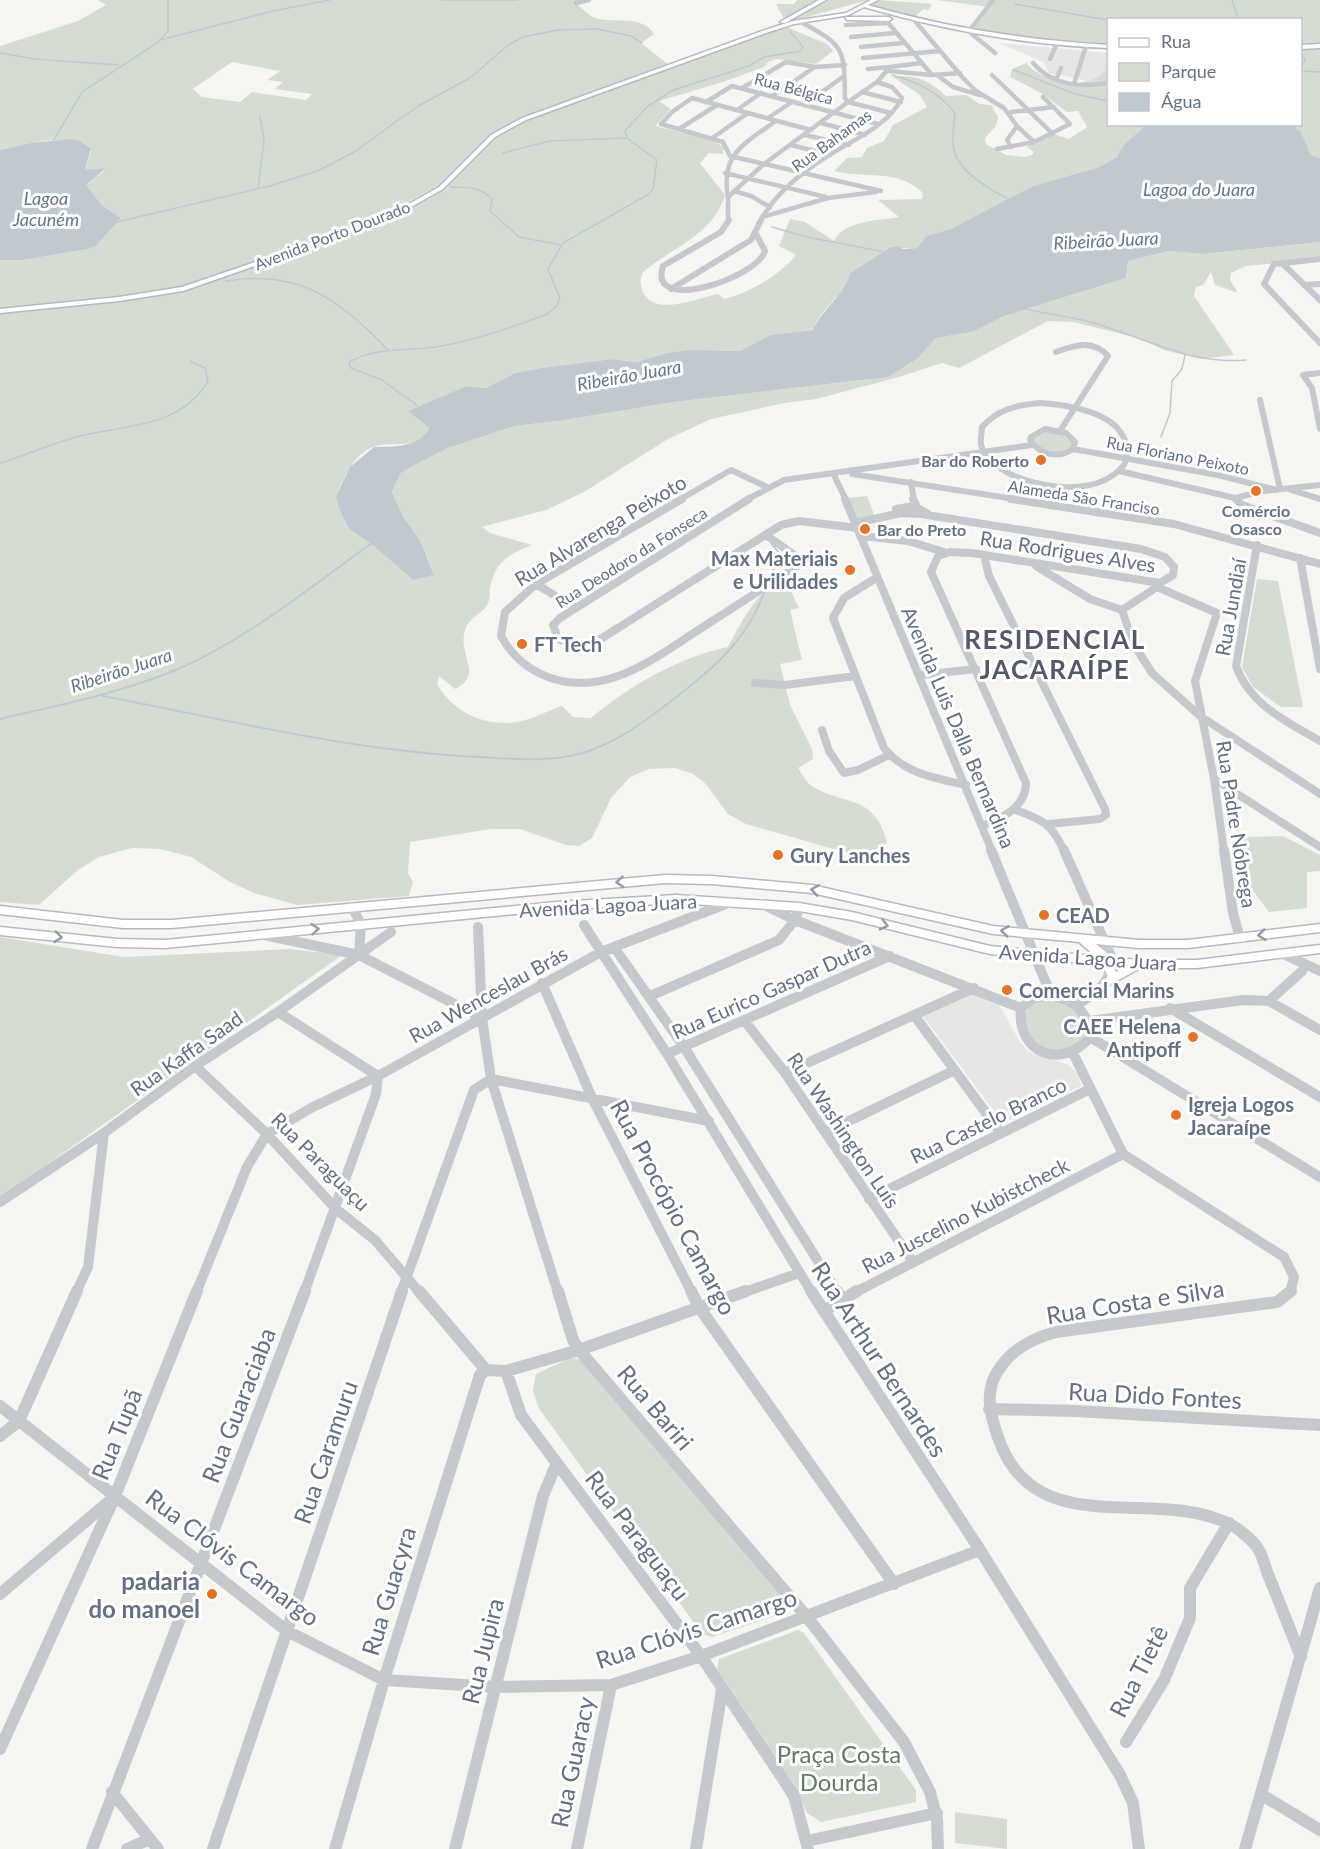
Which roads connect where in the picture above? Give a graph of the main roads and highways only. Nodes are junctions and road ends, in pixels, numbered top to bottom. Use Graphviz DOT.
graph roads {
  1 [pos="823,0"];
  2 [pos="875,0"];
  3 [pos="868,7"];
  4 [pos="799,13"];
  5 [pos="791,17"];
  6 [pos="824,18"];
  7 [pos="813,20"];
  8 [pos="802,21"];
  9 [pos="912,21"];
  10 [pos="767,31"];
  11 [pos="1320,46"];
  12 [pos="1107,47"];
  13 [pos="1302,47"];
  14 [pos="0,311"];
  15 [pos="0,910"];
  16 [pos="1320,928"];
  17 [pos="0,931"];
  18 [pos="1082,939"];
  19 [pos="1320,949"];
  20 [pos="1109,960"];
  21 [pos="1138,964"];
  1 -- 4 [label="main road, Avenida Porto Dourado"];
  2 -- 3 [label="main road"];
  3 -- 6 [label="main road, Avenida Porto Dourado"];
  3 -- 9 [label="main road"];
  4 -- 5 [label="main road, Avenida Porto Dourado"];
  4 -- 7 [label="main road"];
  5 -- 8 [label="main road"];
  5 -- 10 [label="main road, Avenida Porto Dourado"];
  6 -- 7 [label="main road, Avenida Porto Dourado"];
  6 -- 9 [label="main road"];
  7 -- 8 [label="main road, Avenida Porto Dourado"];
  8 -- 10 [label="main road, Avenida Porto Dourado"];
  9 -- 12 [label="main road"];
  10 -- 14 [label="main road, Avenida Porto Dourado"];
  11 -- 13 [label="main road"];
  18 -- 15 [label="main road, Avenida Lagoa Juara, one-way"];
  16 -- 18 [label="main road, Avenida Lagoa Juara, one-way"];
  17 -- 20 [label="main road, Avenida Lagoa Juara, one-way"];
  18 -- 20 [label="main road"];
  19 -- 21 [label="main road, Avenida Lagoa Juara"];
  20 -- 21 [label="main road, Avenida Lagoa Juara"];
  20 -- 21 [label="main road"];
}
